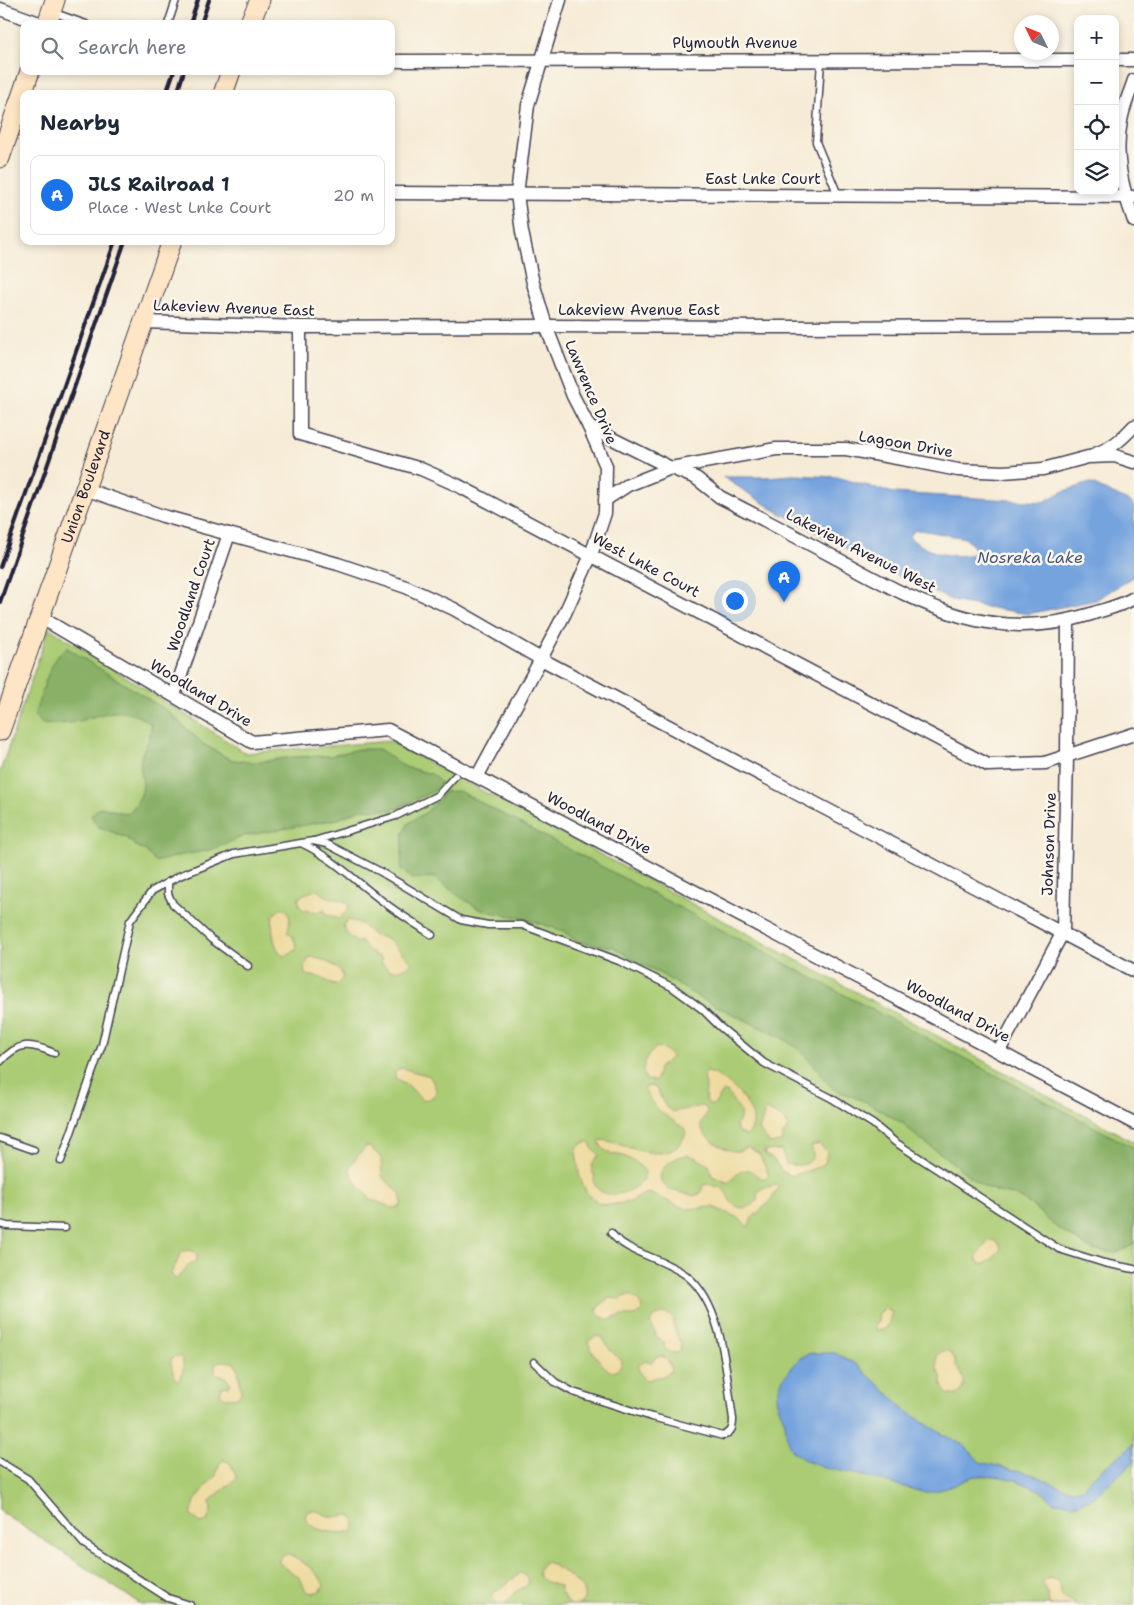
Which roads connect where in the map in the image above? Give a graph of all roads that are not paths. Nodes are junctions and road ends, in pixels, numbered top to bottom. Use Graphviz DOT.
graph roads {
  1 [pos="176,0"];
  2 [pos="255,0"];
  3 [pos="260,0"];
  4 [pos="560,0"];
  5 [pos="0,9"];
  6 [pos="49,15"];
  7 [pos="70,20"];
  8 [pos="169,20"];
  9 [pos="250,20"];
  10 [pos="251,20"];
  11 [pos="395,60"];
  12 [pos="541,60"];
  13 [pos="821,60"];
  14 [pos="1074,60"];
  15 [pos="1119,60"];
  16 [pos="1134,60"];
  17 [pos="29,75"];
  18 [pos="230,75"];
  19 [pos="1134,80"];
  20 [pos="23,90"];
  21 [pos="224,90"];
  22 [pos="20,100"];
  23 [pos="0,158"];
  24 [pos="395,193"];
  25 [pos="517,194"];
  26 [pos="838,195"];
  27 [pos="1130,197"];
  28 [pos="1134,221"];
  29 [pos="171,245"];
  30 [pos="143,322"];
  31 [pos="546,326"];
  32 [pos="1134,326"];
  33 [pos="300,327"];
  34 [pos="1134,426"];
  35 [pos="589,427"];
  36 [pos="1088,457"];
  37 [pos="1134,462"];
  38 [pos="671,468"];
  39 [pos="85,489"];
  40 [pos="605,500"];
  41 [pos="229,534"];
  42 [pos="591,555"];
  43 [pos="1134,598"];
  44 [pos="40,617"];
  45 [pos="1068,622"];
  46 [pos="542,659"];
  47 [pos="174,695"];
  48 [pos="0,731"];
  49 [pos="1134,734"];
  50 [pos="1068,756"];
  51 [pos="455,776"];
  52 [pos="477,777"];
  53 [pos="313,841"];
  54 [pos="302,843"];
  55 [pos="168,882"];
  56 [pos="1063,932"];
  57 [pos="432,935"];
  58 [pos="248,966"];
  59 [pos="1134,971"];
  60 [pos="999,1051"];
  61 [pos="54,1054"];
  62 [pos="0,1062"];
  63 [pos="1134,1123"];
  64 [pos="0,1138"];
  65 [pos="34,1150"];
  66 [pos="61,1161"];
  67 [pos="0,1224"];
  68 [pos="65,1228"];
  69 [pos="611,1233"];
  70 [pos="1134,1269"];
  71 [pos="534,1362"];
  72 [pos="0,1462"];
  73 [pos="190,1605"];
  1 -- 8 [label="lane"];
  2 -- 9 [label="main road"];
  3 -- 10 [label="main road"];
  4 -- 12 [label="street, Lawrence Drive"];
  5 -- 6 [label="street"];
  6 -- 7 [label="lane"];
  11 -- 12 [label="street, Plymouth Avenue"];
  12 -- 13 [label="street, Plymouth Avenue"];
  12 -- 25 [label="street, Lawrence Drive"];
  13 -- 14 [label="street, Plymouth Avenue"];
  13 -- 26 [label="lane"];
  15 -- 16 [label="street"];
  17 -- 20 [label="main road"];
  18 -- 21 [label="main road"];
  19 -- 27 [label="street"];
  22 -- 23 [label="main road"];
  24 -- 25 [label="street, East Lnke Court"];
  25 -- 26 [label="street, East Lnke Court"];
  25 -- 31 [label="street, Lawrence Drive"];
  26 -- 27 [label="street, East Lnke Court"];
  27 -- 28 [label="street"];
  29 -- 30 [label="main road, Union Boulevard"];
  30 -- 33 [label="street, Lakeview Avenue East"];
  30 -- 39 [label="main road, Union Boulevard"];
  31 -- 32 [label="street, Lakeview Avenue East"];
  31 -- 33 [label="street, Lakeview Avenue East"];
  31 -- 35 [label="street, Lawrence Drive"];
  33 -- 42 [label="street, West Lnke Court"];
  34 -- 36 [label="street"];
  35 -- 38 [label="street"];
  35 -- 40 [label="street, Lawrence Drive"];
  36 -- 37 [label="street, Lagoon Drive"];
  36 -- 38 [label="street, Lagoon Drive"];
  38 -- 40 [label="street, Lagoon Drive"];
  38 -- 45 [label="street, Lakeview Avenue West"];
  39 -- 41 [label="street"];
  39 -- 44 [label="main road, Union Boulevard"];
  40 -- 42 [label="street, Lawrence Drive"];
  41 -- 46 [label="street"];
  41 -- 47 [label="street, Woodland Court"];
  42 -- 46 [label="street, Lawrence Drive"];
  42 -- 50 [label="street, West Lnke Court"];
  43 -- 45 [label="street, Lakeview Avenue West"];
  44 -- 47 [label="street, Woodland Drive"];
  44 -- 48 [label="main road, Union Boulevard"];
  45 -- 50 [label="street, Johnson Drive"];
  46 -- 52 [label="street, Lawrence Drive"];
  46 -- 56 [label="street"];
  47 -- 52 [label="street, Woodland Drive"];
  49 -- 50 [label="street, West Lnke Court"];
  50 -- 56 [label="street, Johnson Drive"];
  51 -- 53 [label="lane"];
  52 -- 60 [label="street, Woodland Drive"];
  53 -- 54 [label="lane"];
  53 -- 70 [label="lane"];
  54 -- 55 [label="lane"];
  54 -- 57 [label="lane"];
  55 -- 58 [label="lane"];
  55 -- 66 [label="lane"];
  56 -- 59 [label="street"];
  56 -- 60 [label="street, Johnson Drive"];
  60 -- 63 [label="street, Woodland Drive"];
  61 -- 62 [label="lane"];
  64 -- 65 [label="lane"];
  67 -- 68 [label="lane"];
  69 -- 71 [label="lane"];
  72 -- 73 [label="lane"];
}
